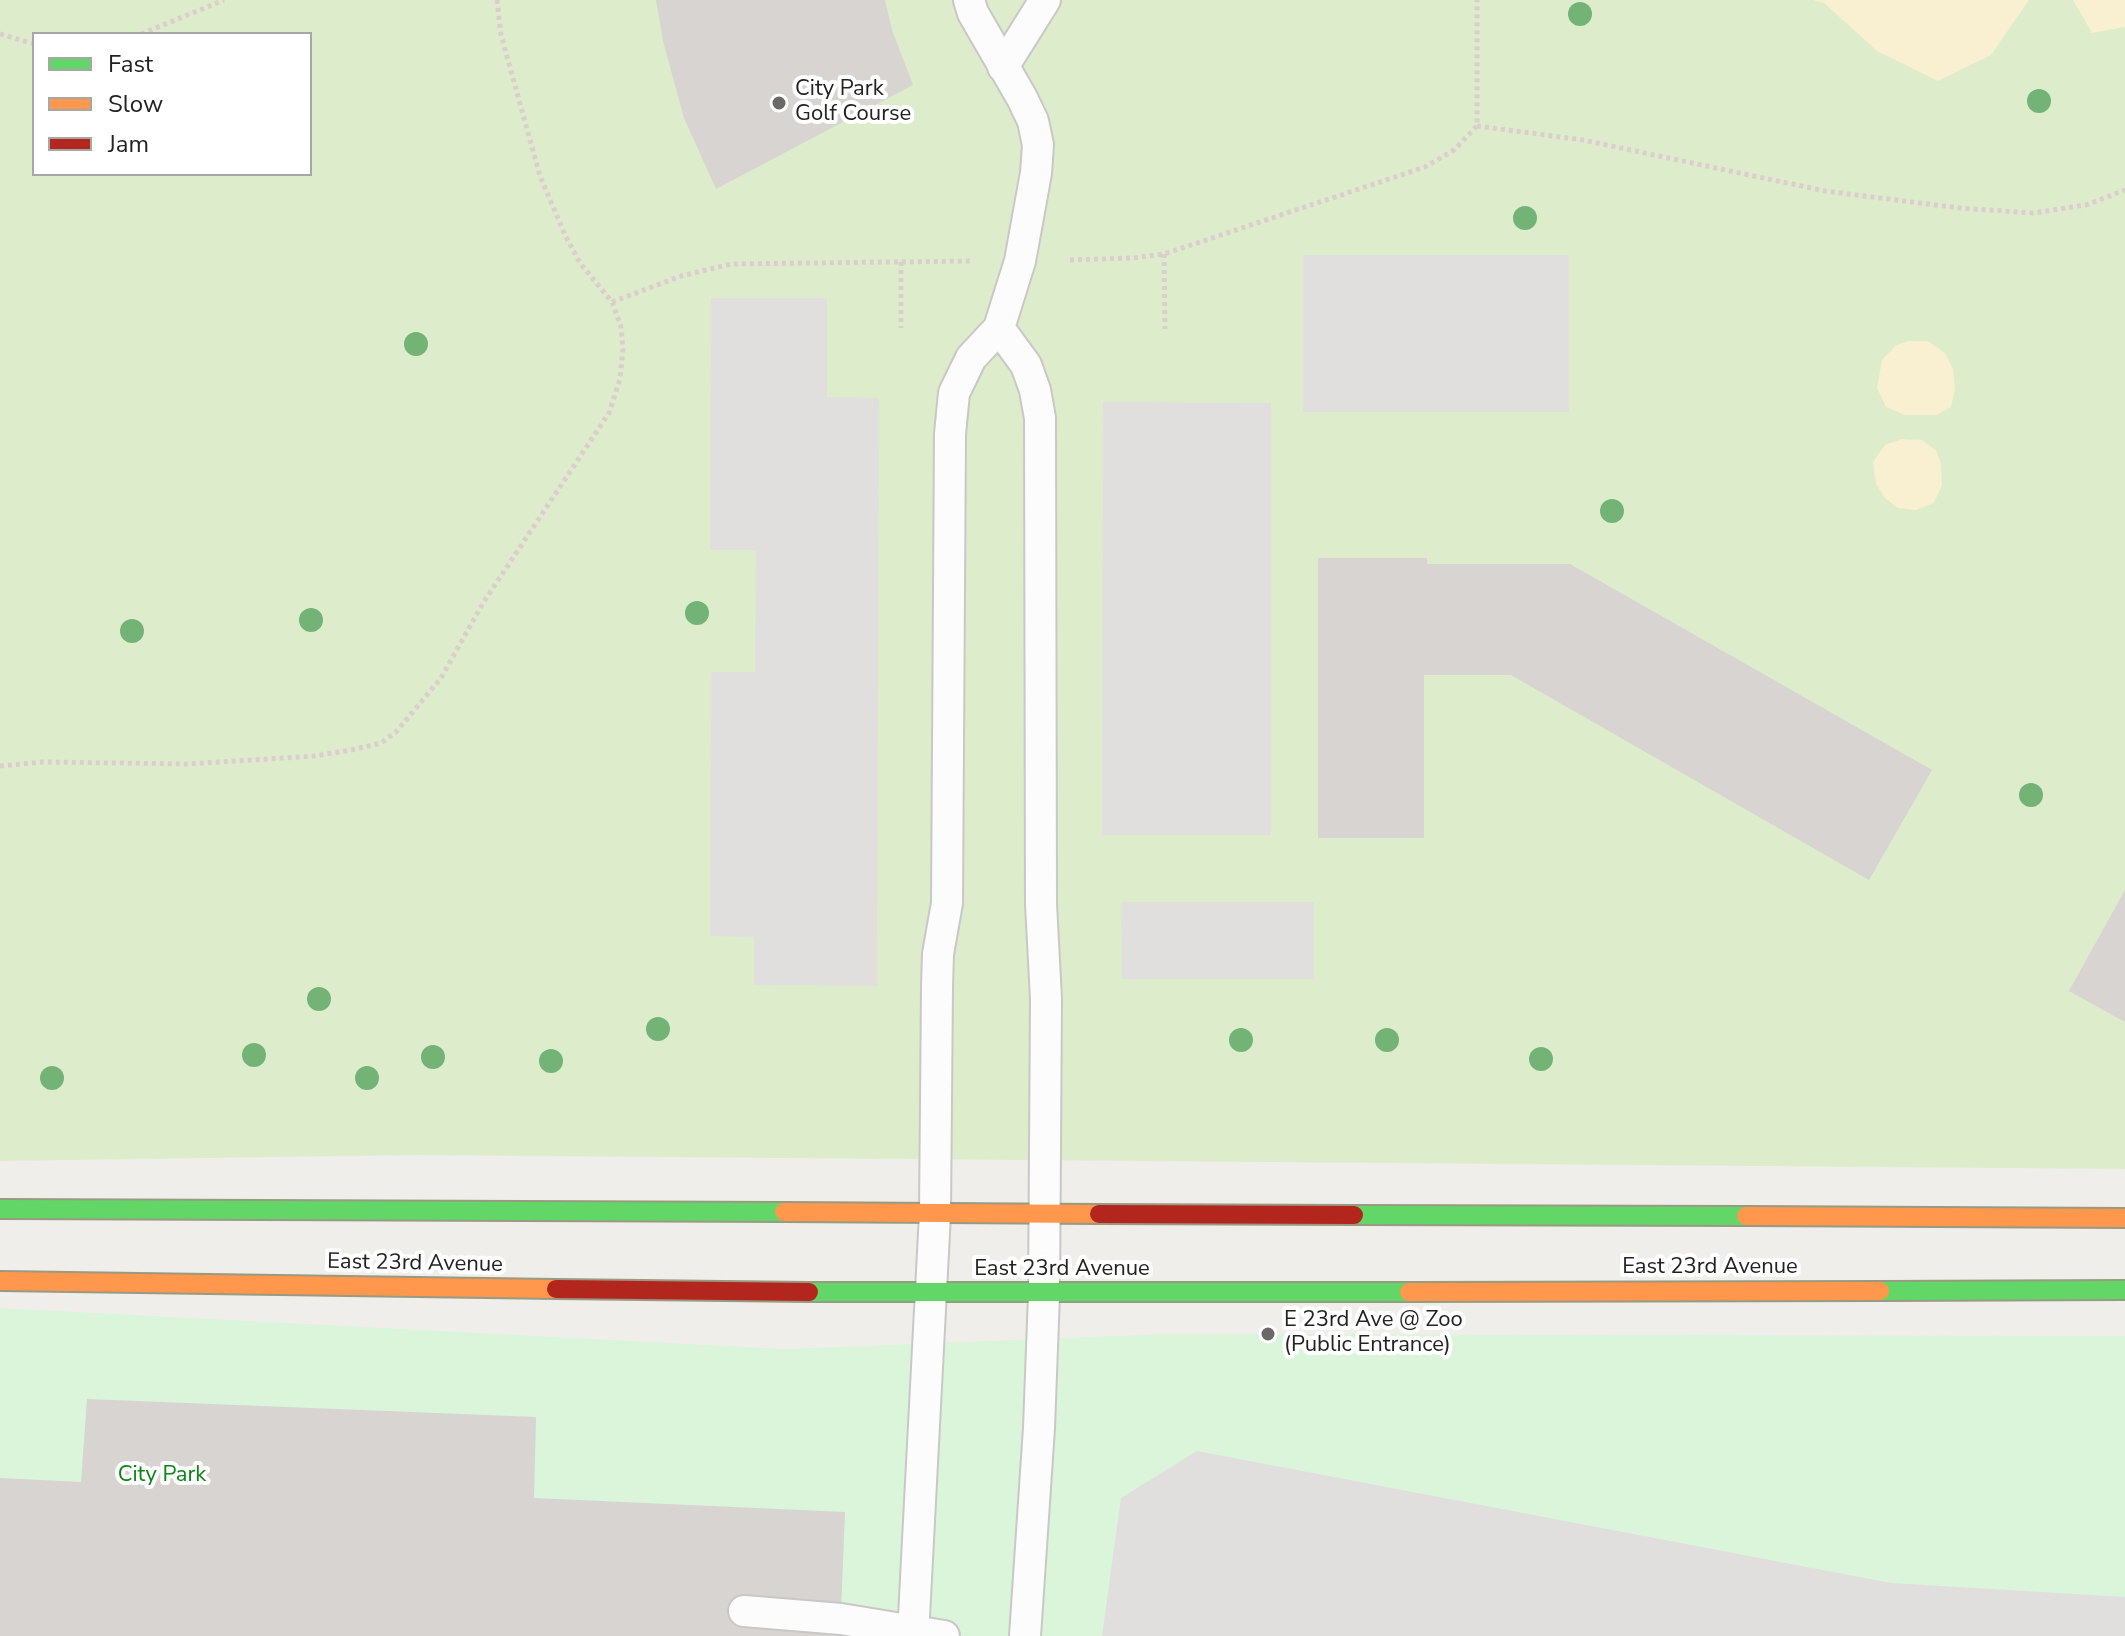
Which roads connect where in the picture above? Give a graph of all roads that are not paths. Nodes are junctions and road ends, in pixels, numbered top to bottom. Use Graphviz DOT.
graph roads {
  1 [pos="969,0"];
  2 [pos="1045,0"];
  3 [pos="1003,67"];
  4 [pos="999,328"];
  5 [pos="0,1209"];
  6 [pos="935,1214"];
  7 [pos="1044,1214"];
  8 [pos="2125,1218"];
  9 [pos="0,1281"];
  10 [pos="2125,1290"];
  11 [pos="931,1294"];
  12 [pos="1044,1294"];
  13 [pos="744,1611"];
  14 [pos="913,1633"];
  15 [pos="944,1636"];
  16 [pos="1025,1636"];
  1 -- 3 [label="lane"];
  2 -- 3 [label="lane"];
  3 -- 4 [label="lane"];
  4 -- 6 [label="lane"];
  4 -- 7 [label="lane"];
  5 -- 6 [label="main road"];
  6 -- 7 [label="main road"];
  6 -- 11 [label="lane"];
  7 -- 8 [label="main road"];
  7 -- 12 [label="lane"];
  9 -- 11 [label="main road, East 23rd Avenue"];
  10 -- 12 [label="main road, East 23rd Avenue"];
  11 -- 12 [label="main road, East 23rd Avenue"];
  11 -- 14 [label="lane"];
  12 -- 16 [label="lane"];
  13 -- 14 [label="lane"];
  14 -- 15 [label="lane"];
}
